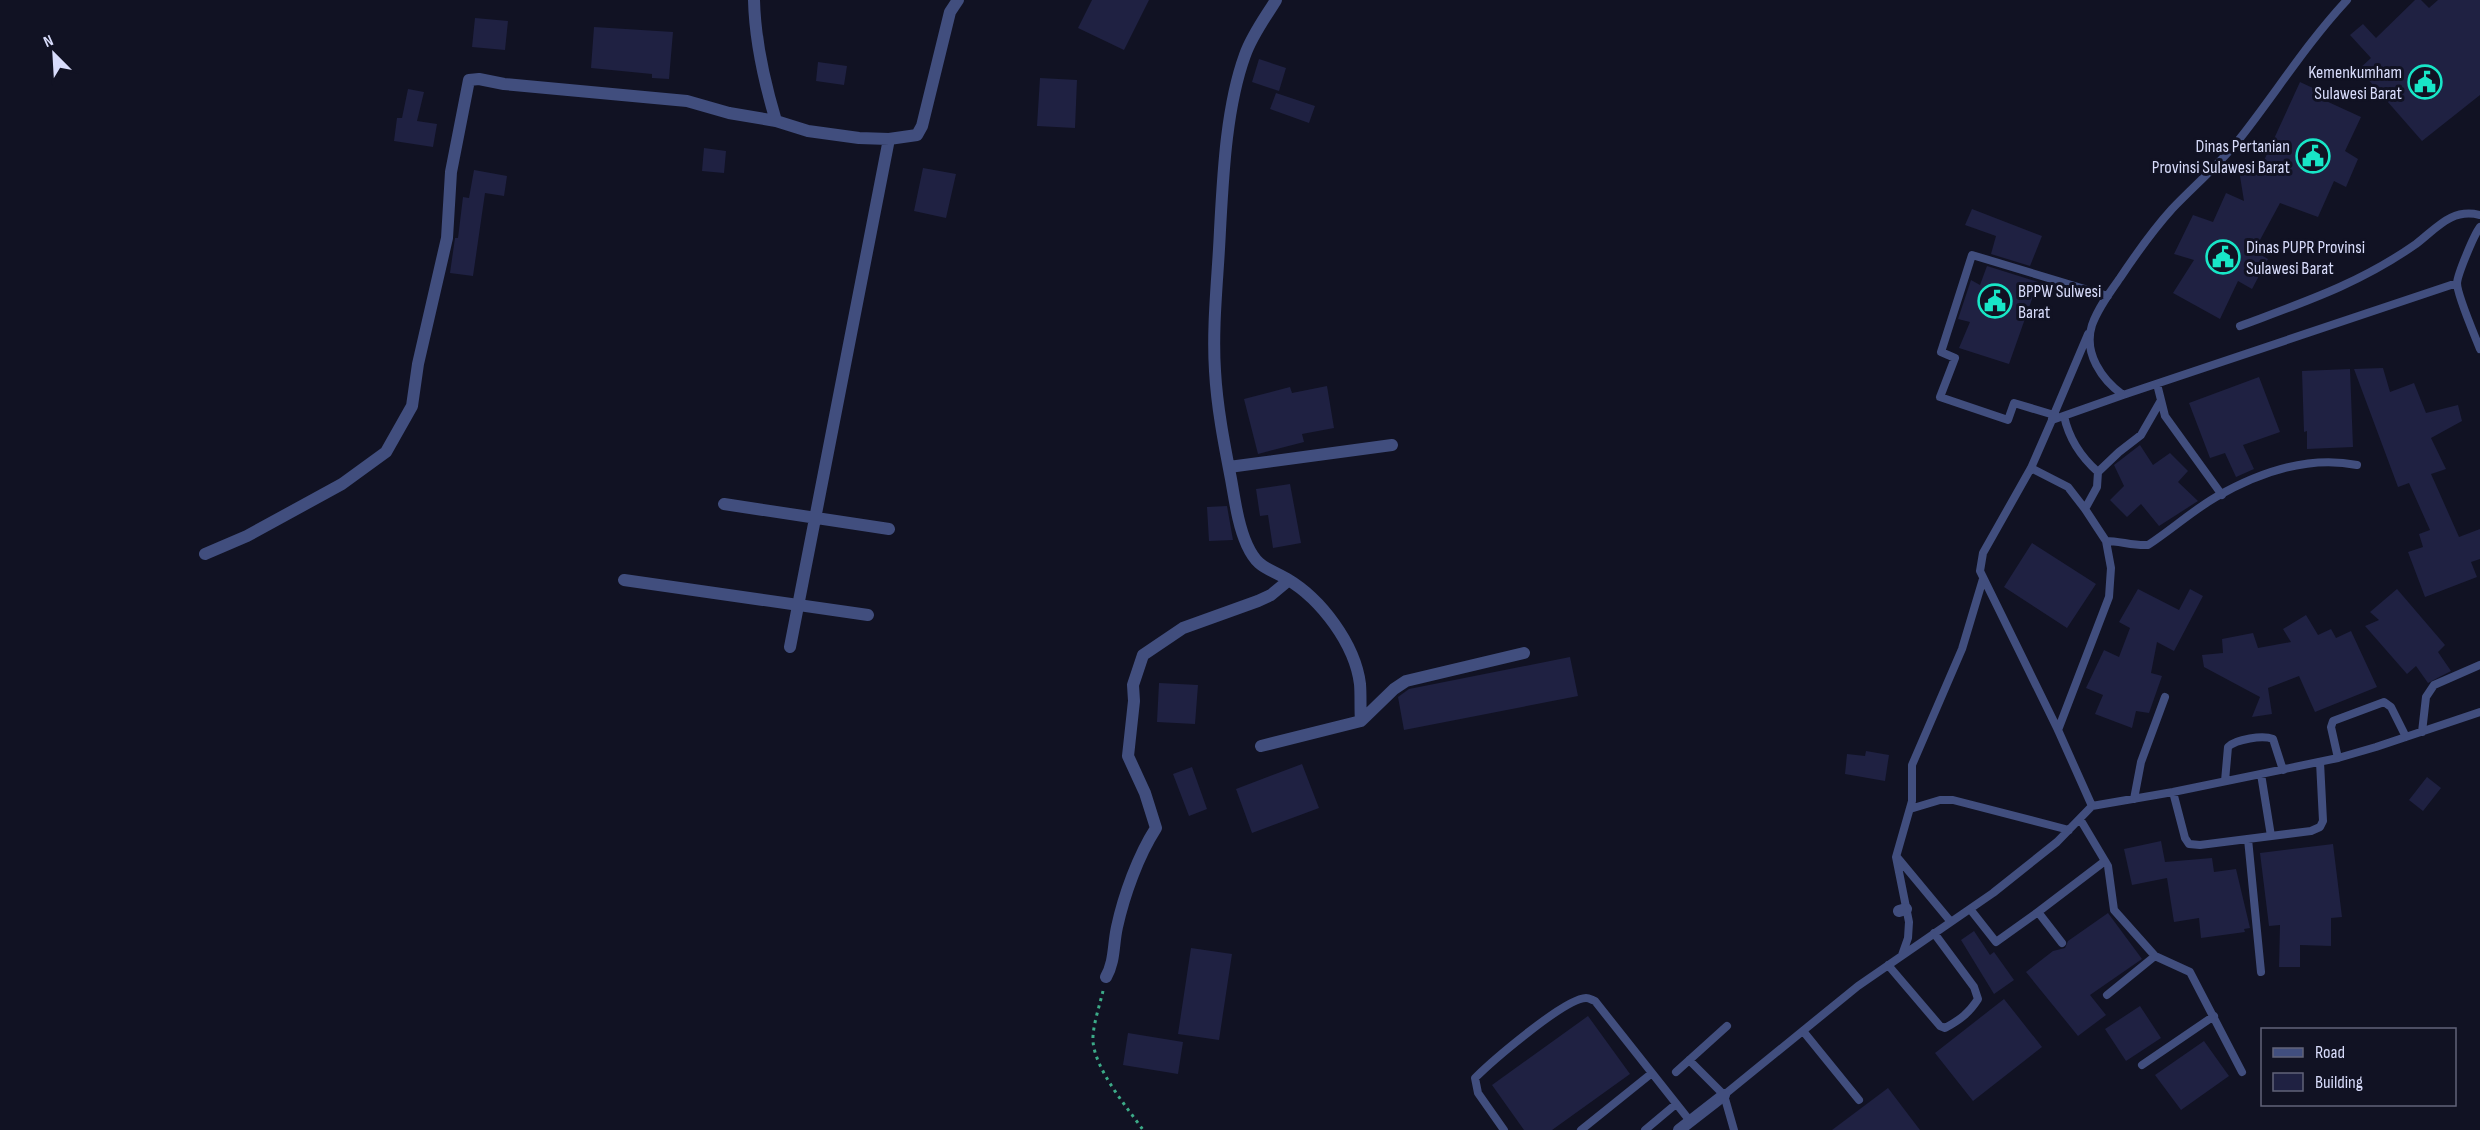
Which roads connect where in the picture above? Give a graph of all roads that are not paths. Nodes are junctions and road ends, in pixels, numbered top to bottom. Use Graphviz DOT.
graph roads {
  1 [pos="754,0"];
  2 [pos="958,0"];
  3 [pos="1276,0"];
  4 [pos="2347,0"];
  5 [pos="776,121"];
  6 [pos="889,139"];
  7 [pos="2480,215"];
  8 [pos="2480,227"];
  9 [pos="2457,283"];
  10 [pos="2108,296"];
  11 [pos="2092,326"];
  12 [pos="2240,326"];
  13 [pos="2480,349"];
  14 [pos="2157,384"];
  15 [pos="2123,395"];
  16 [pos="2160,402"];
  17 [pos="2064,416"];
  18 [pos="2053,417"];
  19 [pos="1392,445"];
  20 [pos="2357,465"];
  21 [pos="1229,467"];
  22 [pos="2031,468"];
  23 [pos="2098,472"];
  24 [pos="2222,495"];
  25 [pos="724,504"];
  26 [pos="2085,509"];
  27 [pos="815,518"];
  28 [pos="889,529"];
  29 [pos="2106,541"];
  30 [pos="205,554"];
  31 [pos="1288,579"];
  32 [pos="1983,579"];
  33 [pos="624,580"];
  34 [pos="798,605"];
  35 [pos="868,615"];
  36 [pos="790,647"];
  37 [pos="1524,653"];
  38 [pos="2480,665"];
  39 [pos="2166,697"];
  40 [pos="2480,712"];
  41 [pos="1361,721"];
  42 [pos="2058,729"];
  43 [pos="2422,732"];
  44 [pos="2406,737"];
  45 [pos="1261,746"];
  46 [pos="2338,758"];
  47 [pos="2320,762"];
  48 [pos="2283,770"];
  49 [pos="2261,774"];
  50 [pos="2225,782"];
  51 [pos="2173,792"];
  52 [pos="2134,799"];
  53 [pos="2092,807"];
  54 [pos="1910,809"];
  55 [pos="2079,819"];
  56 [pos="2069,830"];
  57 [pos="2271,836"];
  58 [pos="2248,839"];
  59 [pos="1896,857"];
  60 [pos="2105,861"];
  61 [pos="1970,909"];
  62 [pos="2038,912"];
  63 [pos="1951,922"];
  64 [pos="1934,933"];
  65 [pos="2062,943"];
  66 [pos="1902,955"];
  67 [pos="2155,956"];
  68 [pos="1888,965"];
  69 [pos="2261,972"];
  70 [pos="1106,977"];
  71 [pos="2107,996"];
  72 [pos="2214,1016"];
  73 [pos="1727,1026"];
  74 [pos="1803,1031"];
  75 [pos="1689,1060"];
  76 [pos="2142,1065"];
  77 [pos="1676,1072"];
  78 [pos="2242,1072"];
  79 [pos="1652,1073"];
  80 [pos="1724,1095"];
  81 [pos="1859,1100"];
  82 [pos="1676,1104"];
  83 [pos="1690,1121"];
  84 [pos="1504,1130"];
  85 [pos="1581,1130"];
  86 [pos="1645,1130"];
  87 [pos="1679,1130"];
  88 [pos="1734,1130"];
  1 -- 5 [label="street"];
  2 -- 6 [label="street"];
  3 -- 21 [label="street"];
  4 -- 10 [label="lane"];
  5 -- 6 [label="street"];
  5 -- 30 [label="street"];
  6 -- 27 [label="street"];
  7 -- 12 [label="lane"];
  8 -- 9 [label="lane"];
  9 -- 13 [label="lane"];
  9 -- 14 [label="lane"];
  10 -- 11 [label="lane"];
  10 -- 18 [label="lane"];
  11 -- 15 [label="lane"];
  11 -- 18 [label="lane"];
  14 -- 15 [label="lane"];
  14 -- 16 [label="lane"];
  15 -- 17 [label="lane"];
  16 -- 23 [label="lane"];
  16 -- 24 [label="lane"];
  17 -- 18 [label="lane"];
  17 -- 23 [label="lane"];
  18 -- 22 [label="lane"];
  19 -- 21 [label="street"];
  20 -- 24 [label="lane"];
  21 -- 31 [label="street"];
  22 -- 26 [label="lane"];
  22 -- 32 [label="lane"];
  23 -- 26 [label="lane"];
  24 -- 29 [label="lane"];
  25 -- 27 [label="street"];
  26 -- 29 [label="lane"];
  27 -- 28 [label="street"];
  27 -- 34 [label="street"];
  29 -- 42 [label="lane"];
  31 -- 41 [label="street"];
  31 -- 70 [label="street"];
  32 -- 42 [label="lane"];
  32 -- 54 [label="lane"];
  33 -- 34 [label="street"];
  34 -- 35 [label="street"];
  34 -- 36 [label="street"];
  37 -- 41 [label="street"];
  38 -- 43 [label="lane"];
  39 -- 52 [label="lane"];
  40 -- 43 [label="lane"];
  41 -- 45 [label="street"];
  42 -- 53 [label="lane"];
  43 -- 44 [label="lane"];
  44 -- 46 [label="lane"];
  44 -- 46 [label="lane"];
  46 -- 47 [label="lane"];
  47 -- 48 [label="lane"];
  47 -- 57 [label="lane"];
  48 -- 49 [label="lane"];
  48 -- 50 [label="lane"];
  49 -- 50 [label="lane"];
  49 -- 57 [label="lane"];
  50 -- 51 [label="lane"];
  51 -- 52 [label="lane"];
  51 -- 58 [label="lane"];
  52 -- 53 [label="lane"];
  53 -- 55 [label="lane"];
  54 -- 56 [label="lane"];
  54 -- 59 [label="lane"];
  55 -- 56 [label="lane"];
  55 -- 60 [label="lane"];
  56 -- 61 [label="lane"];
  57 -- 58 [label="lane"];
  58 -- 69 [label="lane"];
  59 -- 63 [label="lane"];
  59 -- 66 [label="lane"];
  60 -- 62 [label="lane"];
  60 -- 67 [label="lane"];
  61 -- 62 [label="lane"];
  61 -- 63 [label="lane"];
  62 -- 65 [label="lane"];
  63 -- 64 [label="lane"];
  64 -- 66 [label="lane"];
  64 -- 68 [label="lane"];
  66 -- 68 [label="lane"];
  67 -- 71 [label="lane"];
  67 -- 72 [label="lane"];
  68 -- 74 [label="lane"];
  72 -- 76 [label="lane"];
  72 -- 78 [label="lane"];
  73 -- 75 [label="lane"];
  74 -- 80 [label="lane"];
  74 -- 81 [label="lane"];
  75 -- 77 [label="lane"];
  75 -- 80 [label="lane"];
  79 -- 82 [label="lane"];
  79 -- 84 [label="lane"];
  79 -- 85 [label="lane"];
  80 -- 83 [label="street"];
  80 -- 88 [label="lane"];
  82 -- 83 [label="lane"];
  82 -- 86 [label="lane"];
  83 -- 87 [label="street"];
}
